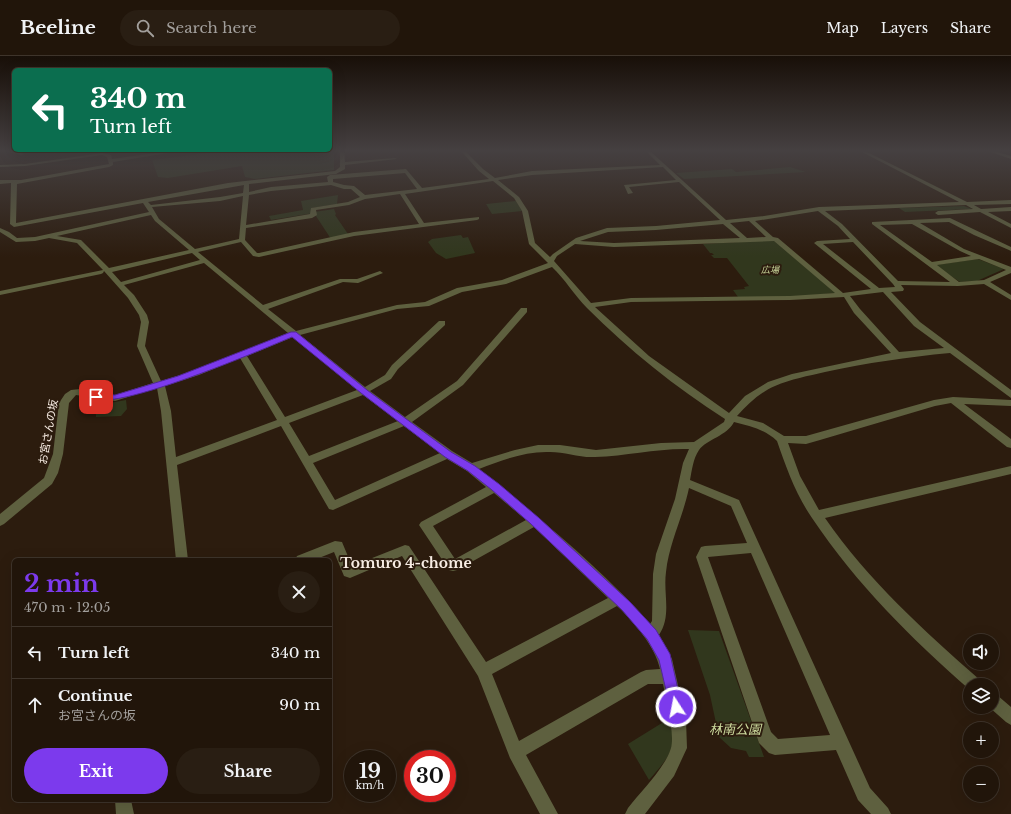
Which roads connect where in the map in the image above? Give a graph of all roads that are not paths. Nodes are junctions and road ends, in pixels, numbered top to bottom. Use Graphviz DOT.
graph roads {
  1 [pos="13,186"];
  2 [pos="227,186"];
  3 [pos="247,186"];
  4 [pos="285,186"];
  5 [pos="343,186"];
  6 [pos="417,186"];
  7 [pos="447,186"];
  8 [pos="502,186"];
  9 [pos="626,186"];
  10 [pos="686,186"];
  11 [pos="932,186"];
  12 [pos="420,190"];
  13 [pos="402,192"];
  14 [pos="630,193"];
  15 [pos="248,194"];
  16 [pos="364,198"];
  17 [pos="1011,202"];
  18 [pos="146,204"];
  19 [pos="967,204"];
  20 [pos="819,209"];
  21 [pos="1011,209"];
  22 [pos="981,211"];
  23 [pos="152,213"];
  24 [pos="477,218"];
  25 [pos="750,219"];
  26 [pos="950,220"];
  27 [pos="725,221"];
  28 [pos="913,222"];
  29 [pos="422,224"];
  30 [pos="1011,226"];
  31 [pos="243,227"];
  32 [pos="0,230"];
  33 [pos="53,235"];
  34 [pos="771,239"];
  35 [pos="242,240"];
  36 [pos="855,240"];
  37 [pos="746,241"];
  38 [pos="573,242"];
  39 [pos="1011,248"];
  40 [pos="193,251"];
  41 [pos="979,257"];
  42 [pos="205,261"];
  43 [pos="551,263"];
  44 [pos="931,264"];
  45 [pos="1011,269"];
  46 [pos="111,270"];
  47 [pos="101,272"];
  48 [pos="380,273"];
  49 [pos="896,282"];
  50 [pos="985,282"];
  51 [pos="120,284"];
  52 [pos="958,284"];
  53 [pos="881,290"];
  54 [pos="0,293"];
  55 [pos="844,295"];
  56 [pos="1011,298"];
  57 [pos="589,306"];
  58 [pos="262,308"];
  59 [pos="524,310"];
  60 [pos="442,323"];
  61 [pos="293,334"];
  62 [pos="951,350"];
  63 [pos="242,355"];
  64 [pos="897,355"];
  65 [pos="159,385"];
  66 [pos="364,391"];
  67 [pos="1011,395"];
  68 [pos="953,400"];
  69 [pos="1011,403"];
  70 [pos="730,418"];
  71 [pos="284,422"];
  72 [pos="405,422"];
  73 [pos="781,440"];
  74 [pos="1011,444"];
  75 [pos="696,446"];
  76 [pos="448,454"];
  77 [pos="307,460"];
  78 [pos="172,463"];
  79 [pos="471,468"];
  80 [pos="1011,470"];
  81 [pos="684,482"];
  82 [pos="495,487"];
  83 [pos="816,515"];
  84 [pos="0,521"];
  85 [pos="535,521"];
  86 [pos="755,548"];
  87 [pos="182,558"];
  88 [pos="306,558"];
  89 [pos="618,600"];
  90 [pos="651,634"];
  91 [pos="483,671"];
  92 [pos="669,676"];
  93 [pos="967,678"];
  94 [pos="999,706"];
  95 [pos="1011,717"];
  96 [pos="840,742"];
  97 [pos="516,752"];
  98 [pos="124,802"];
  99 [pos="125,814"];
  100 [pos="549,814"];
  101 [pos="634,814"];
  102 [pos="882,814"];
  1 -- 18 [label="street"];
  2 -- 18 [label="street"];
  3 -- 15 [label="street"];
  4 -- 15 [label="street"];
  5 -- 16 [label="street"];
  6 -- 12 [label="street"];
  7 -- 12 [label="street"];
  8 -- 43 [label="street"];
  9 -- 14 [label="street"];
  10 -- 27 [label="street"];
  11 -- 19 [label="street"];
  12 -- 13 [label="street"];
  13 -- 16 [label="street"];
  13 -- 29 [label="street"];
  15 -- 18 [label="street"];
  15 -- 31 [label="street"];
  16 -- 31 [label="street"];
  17 -- 19 [label="street"];
  18 -- 23 [label="street"];
  19 -- 20 [label="street"];
  19 -- 22 [label="street"];
  20 -- 25 [label="street"];
  20 -- 36 [label="street"];
  21 -- 22 [label="street"];
  22 -- 26 [label="street"];
  22 -- 30 [label="street"];
  23 -- 33 [label="street"];
  23 -- 40 [label="street"];
  24 -- 29 [label="street"];
  25 -- 27 [label="street"];
  25 -- 34 [label="street"];
  26 -- 28 [label="street"];
  26 -- 39 [label="street"];
  27 -- 37 [label="street"];
  27 -- 38 [label="street"];
  28 -- 41 [label="street"];
  28 -- 44 [label="street"];
  29 -- 35 [label="street"];
  31 -- 35 [label="street"];
  32 -- 33 [label="street"];
  33 -- 51 [label="street"];
  34 -- 37 [label="street"];
  34 -- 55 [label="street"];
  35 -- 40 [label="street"];
  36 -- 49 [label="street"];
  36 -- 53 [label="street"];
  37 -- 38 [label="street"];
  38 -- 43 [label="street"];
  40 -- 42 [label="street"];
  40 -- 46 [label="street"];
  41 -- 44 [label="street"];
  41 -- 45 [label="street"];
  42 -- 51 [label="street"];
  42 -- 58 [label="street"];
  43 -- 57 [label="street"];
  43 -- 61 [label="street"];
  44 -- 52 [label="street"];
  45 -- 50 [label="street"];
  47 -- 54 [label="street"];
  48 -- 58 [label="street"];
  49 -- 52 [label="street"];
  49 -- 53 [label="street"];
  50 -- 52 [label="street"];
  50 -- 56 [label="street"];
  51 -- 65 [label="street"];
  53 -- 55 [label="street"];
  53 -- 62 [label="street"];
  55 -- 57 [label="street"];
  55 -- 64 [label="street"];
  57 -- 70 [label="street"];
  58 -- 61 [label="street"];
  59 -- 72 [label="street"];
  60 -- 66 [label="street"];
  61 -- 63 [label="street"];
  61 -- 66 [label="street"];
  62 -- 64 [label="street"];
  62 -- 67 [label="street"];
  63 -- 65 [label="street"];
  63 -- 71 [label="street"];
  64 -- 70 [label="street"];
  65 -- 78 [label="street"];
  65 -- 84 [label="street, お宮さんの坂"];
  66 -- 71 [label="street"];
  66 -- 72 [label="street"];
  68 -- 69 [label="street"];
  68 -- 73 [label="street"];
  68 -- 74 [label="street"];
  70 -- 73 [label="street"];
  70 -- 75 [label="street"];
  71 -- 77 [label="street"];
  71 -- 78 [label="street"];
  72 -- 76 [label="street"];
  72 -- 77 [label="street"];
  73 -- 83 [label="street"];
  75 -- 79 [label="street"];
  75 -- 81 [label="street"];
  76 -- 77 [label="street"];
  76 -- 79 [label="street"];
  78 -- 87 [label="street"];
  79 -- 82 [label="street"];
  80 -- 83 [label="street"];
  81 -- 86 [label="street"];
  81 -- 90 [label="street"];
  82 -- 85 [label="street"];
  82 -- 85 [label="street"];
  83 -- 93 [label="street"];
  85 -- 89 [label="street"];
  86 -- 96 [label="street"];
  86 -- 96 [label="street"];
  88 -- 91 [label="street"];
  89 -- 90 [label="street"];
  89 -- 91 [label="street"];
  90 -- 92 [label="street"];
  91 -- 97 [label="street"];
  92 -- 97 [label="street"];
  92 -- 101 [label="street"];
  94 -- 95 [label="street"];
  96 -- 102 [label="street"];
  97 -- 100 [label="street"];
  98 -- 99 [label="street"];
}
